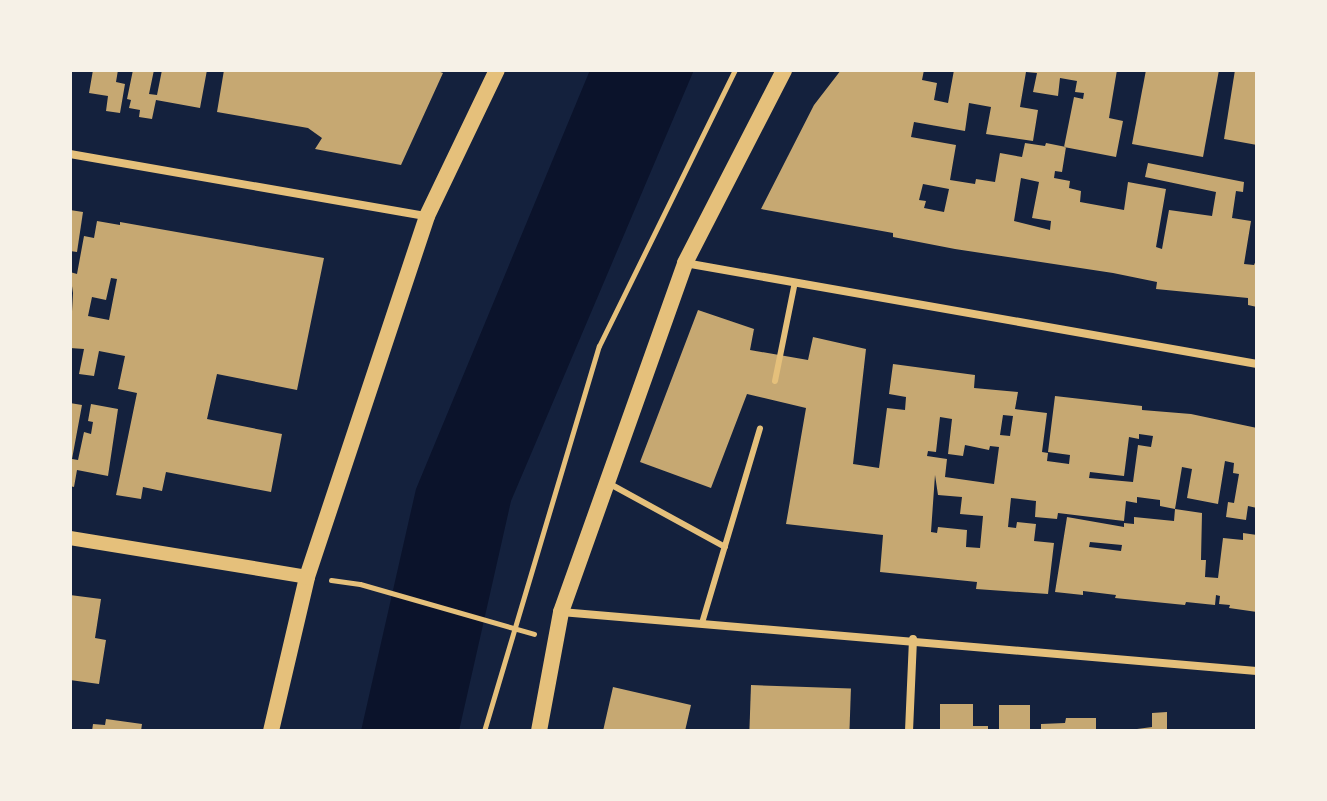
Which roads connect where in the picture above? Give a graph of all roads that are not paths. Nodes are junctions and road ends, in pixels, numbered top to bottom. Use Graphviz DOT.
graph roads {
  1 [pos="497,70"];
  2 [pos="784,70"];
  3 [pos="70,154"];
  4 [pos="427,216"];
  5 [pos="685,263"];
  6 [pos="795,282"];
  7 [pos="1257,364"];
  8 [pos="775,381"];
  9 [pos="760,428"];
  10 [pos="607,483"];
  11 [pos="70,538"];
  12 [pos="725,547"];
  13 [pos="307,577"];
  14 [pos="561,612"];
  15 [pos="702,623"];
  16 [pos="913,639"];
  17 [pos="1257,671"];
  18 [pos="271,731"];
  19 [pos="539,731"];
  20 [pos="909,731"];
  1 -- 4 [label="main road"];
  2 -- 5 [label="main road"];
  3 -- 4 [label="street"];
  4 -- 13 [label="main road"];
  5 -- 6 [label="street"];
  5 -- 10 [label="main road"];
  6 -- 7 [label="street"];
  6 -- 8 [label="lane"];
  9 -- 12 [label="lane"];
  10 -- 12 [label="lane"];
  10 -- 14 [label="main road"];
  11 -- 13 [label="street"];
  12 -- 15 [label="lane"];
  13 -- 18 [label="main road"];
  14 -- 15 [label="street"];
  14 -- 19 [label="main road"];
  15 -- 16 [label="street"];
  16 -- 17 [label="street"];
  16 -- 20 [label="street"];
}
